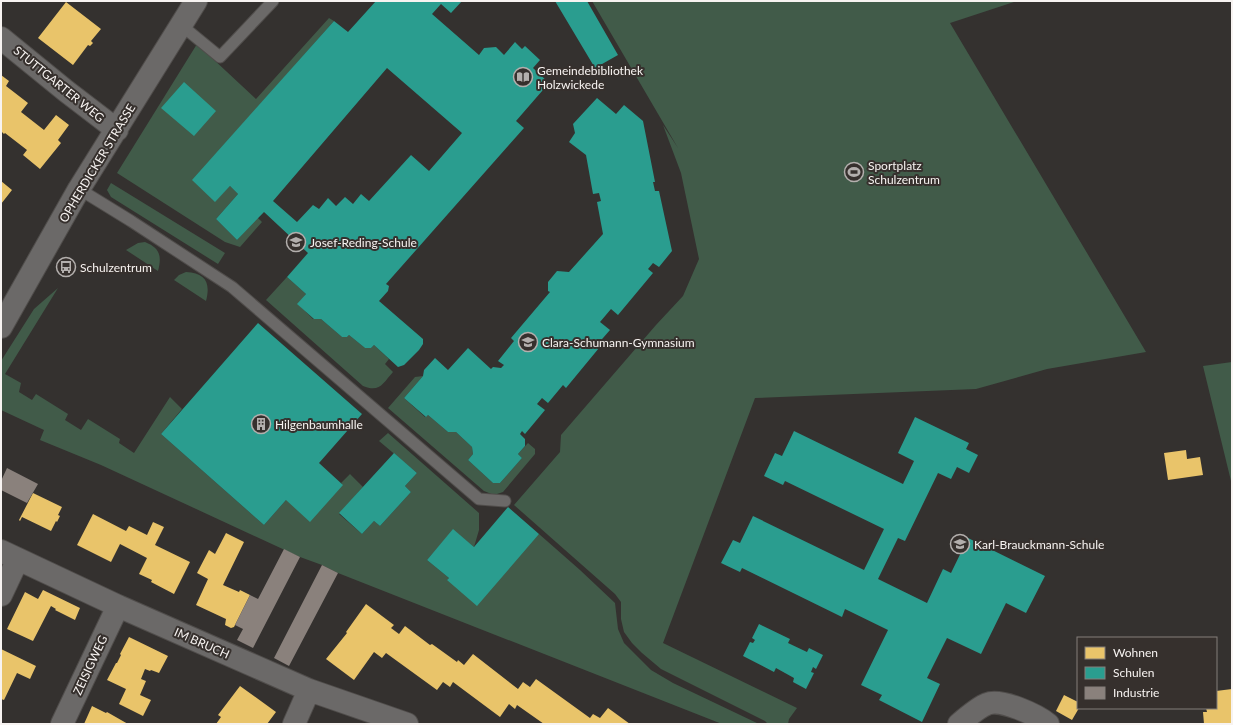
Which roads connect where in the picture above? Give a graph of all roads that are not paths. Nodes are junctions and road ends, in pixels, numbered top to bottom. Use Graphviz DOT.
graph roads {
  1 [pos="196,1"];
  2 [pos="273,1"];
  3 [pos="181,25"];
  4 [pos="1,38"];
  5 [pos="116,130"];
  6 [pos="79,189"];
  7 [pos="1,327"];
  8 [pos="505,501"];
  9 [pos="10,555"];
  10 [pos="1,595"];
  11 [pos="118,606"];
  12 [pos="309,690"];
  13 [pos="62,724"];
  14 [pos="294,724"];
  15 [pos="407,724"];
  16 [pos="959,724"];
  17 [pos="1048,724"];
  1 -- 3 [label="street, OPHERDICKER STRASSE"];
  2 -- 3 [label="lane"];
  3 -- 5 [label="street, OPHERDICKER STRASSE"];
  4 -- 5 [label="street, STUTTGARTER WEG"];
  5 -- 6 [label="street, OPHERDICKER STRASSE"];
  6 -- 7 [label="street, OPHERDICKER STRASSE"];
  6 -- 8 [label="lane"];
  9 -- 10 [label="street"];
  9 -- 11 [label="street, IM BRUCH"];
  11 -- 12 [label="street, IM BRUCH"];
  11 -- 13 [label="street, ZEISIGWEG"];
  12 -- 14 [label="street"];
  12 -- 15 [label="street, IM BRUCH"];
  16 -- 17 [label="street"];
}
